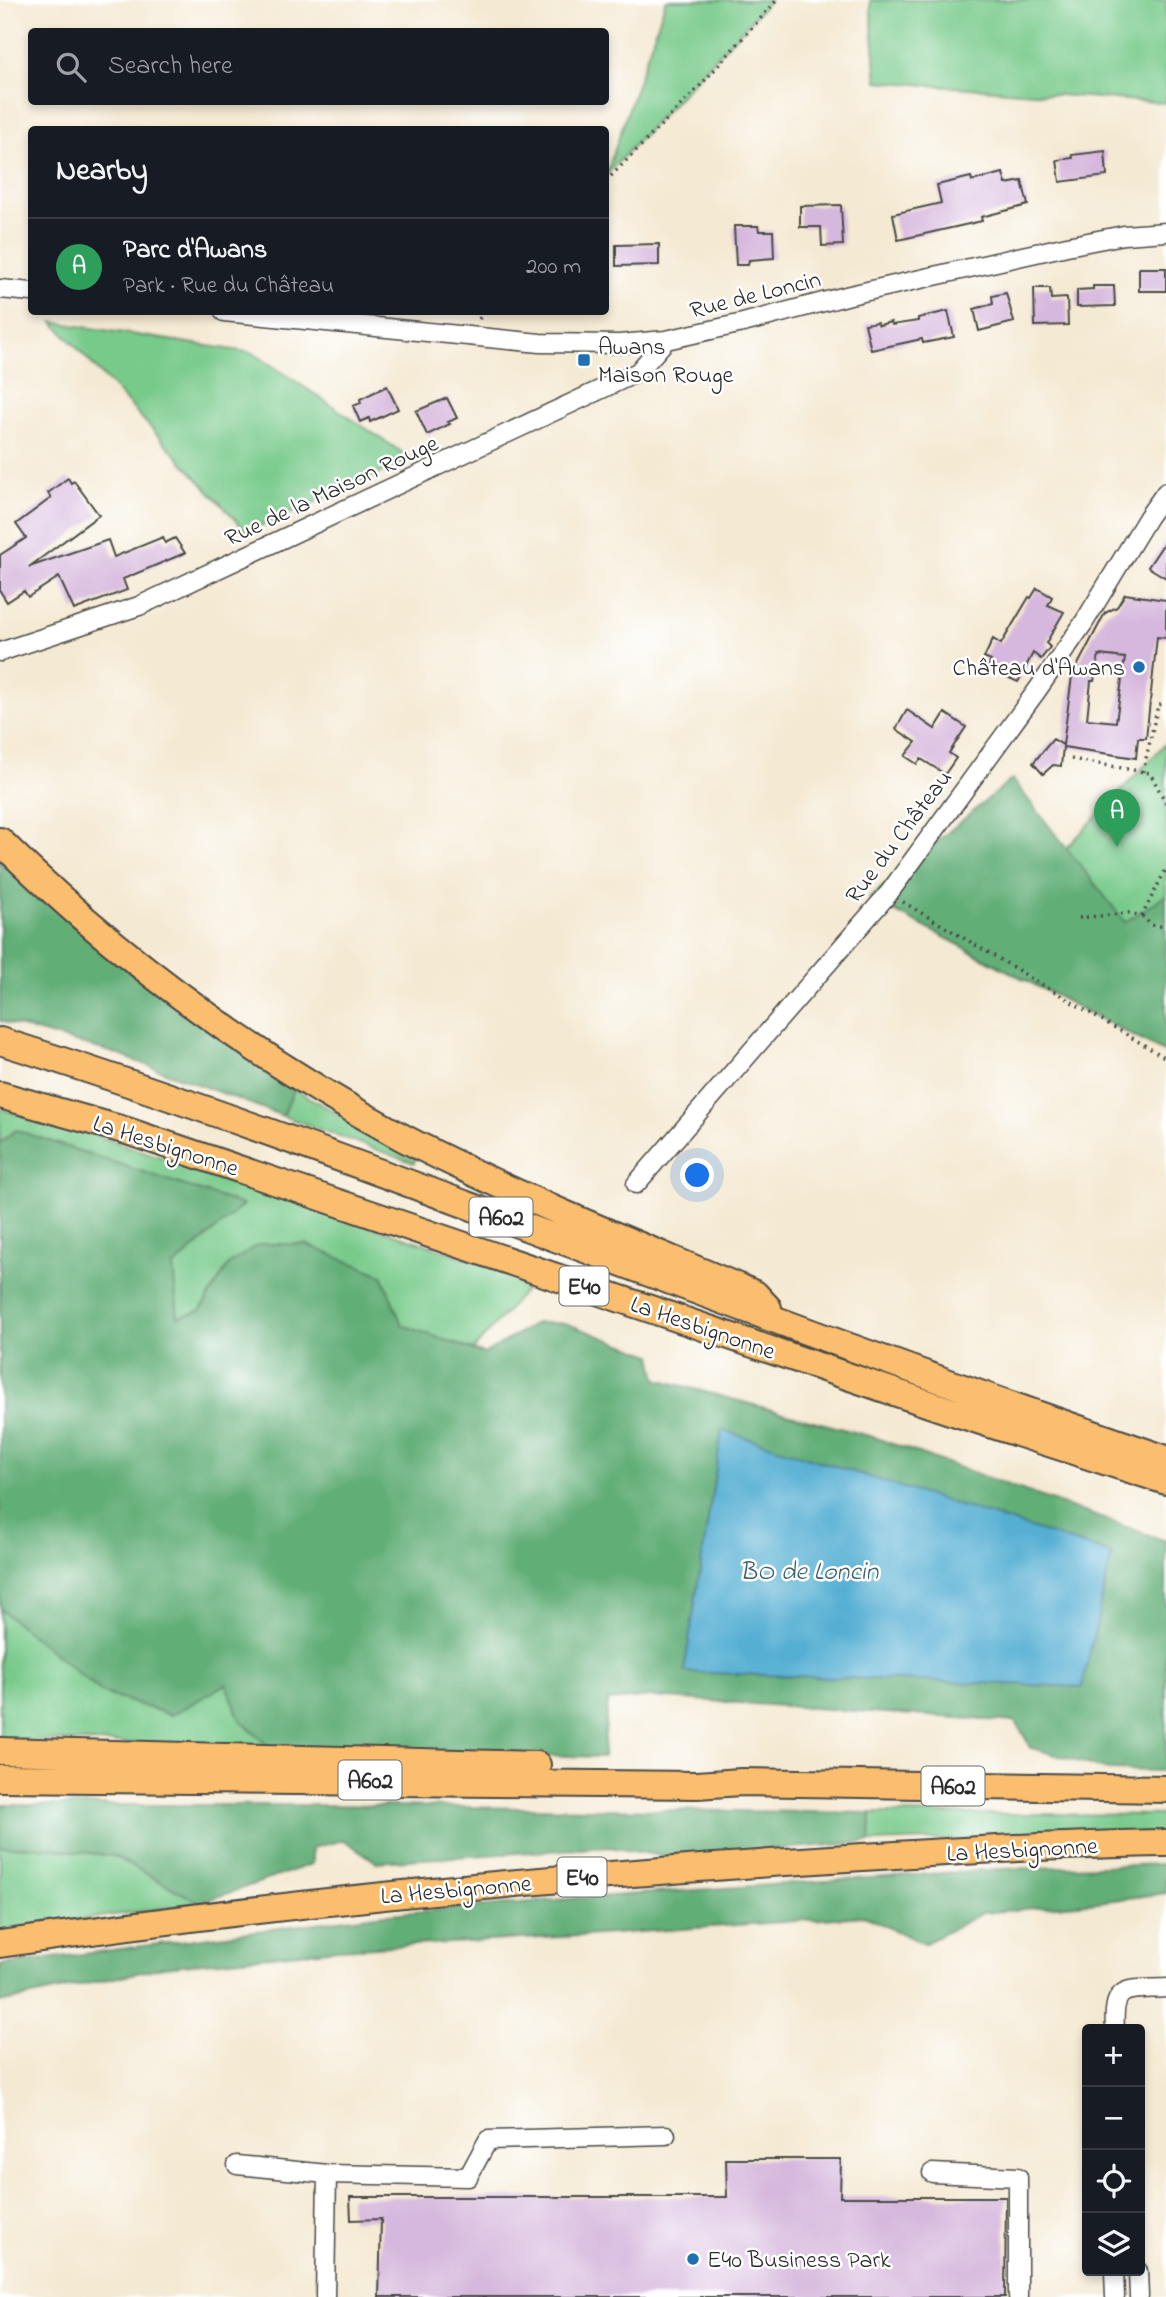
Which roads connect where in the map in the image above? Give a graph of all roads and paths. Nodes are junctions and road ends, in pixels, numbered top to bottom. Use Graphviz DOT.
graph roads {
  1 [pos="776,0"];
  2 [pos="609,178"];
  3 [pos="1166,232"];
  4 [pos="0,289"];
  5 [pos="28,292"];
  6 [pos="255,315"];
  7 [pos="666,340"];
  8 [pos="1166,492"];
  9 [pos="0,652"];
  10 [pos="1166,704"];
  11 [pos="1071,759"];
  12 [pos="1143,772"];
  13 [pos="1166,803"];
  14 [pos="0,841"];
  15 [pos="1166,869"];
  16 [pos="888,893"];
  17 [pos="1142,916"];
  18 [pos="1079,918"];
  19 [pos="1166,927"];
  20 [pos="0,1041"];
  21 [pos="1166,1058"];
  22 [pos="0,1094"];
  23 [pos="636,1184"];
  24 [pos="781,1322"];
  25 [pos="1166,1459"];
  26 [pos="1166,1481"];
  27 [pos="0,1751"];
  28 [pos="0,1778"];
  29 [pos="741,1782"];
  30 [pos="1166,1789"];
  31 [pos="1166,1843"];
  32 [pos="0,1944"];
  33 [pos="1166,1988"];
  34 [pos="1115,2024"];
  35 [pos="666,2135"];
  36 [pos="237,2165"];
  37 [pos="932,2172"];
  38 [pos="327,2174"];
  39 [pos="1114,2276"];
  40 [pos="1138,2276"];
  41 [pos="325,2297"];
  42 [pos="1018,2297"];
  43 [pos="1115,2297"];
  44 [pos="1139,2297"];
  1 -- 2 [label="path"];
  3 -- 7 [label="street, Rue de Loncin"];
  4 -- 5 [label="street"];
  6 -- 7 [label="street, Rue de Loncin"];
  7 -- 9 [label="street, Rue de la Maison Rouge"];
  8 -- 16 [label="street, Rue du Château"];
  10 -- 12 [label="path"];
  11 -- 12 [label="path"];
  12 -- 13 [label="path"];
  14 -- 24 [label="highway"];
  15 -- 17 [label="path"];
  16 -- 21 [label="path"];
  16 -- 23 [label="street, Rue du Château"];
  17 -- 18 [label="path"];
  17 -- 19 [label="path"];
  20 -- 24 [label="highway, A602"];
  22 -- 26 [label="highway, La Hesbignonne / E40"];
  24 -- 25 [label="highway"];
  27 -- 29 [label="highway"];
  28 -- 29 [label="highway, A602"];
  29 -- 30 [label="highway, A602"];
  31 -- 32 [label="highway, La Hesbignonne / E40"];
  33 -- 34 [label="street"];
  35 -- 38 [label="street"];
  36 -- 38 [label="street"];
  37 -- 42 [label="street"];
  38 -- 41 [label="street"];
  39 -- 43 [label="street"];
  40 -- 44 [label="street"];
}
